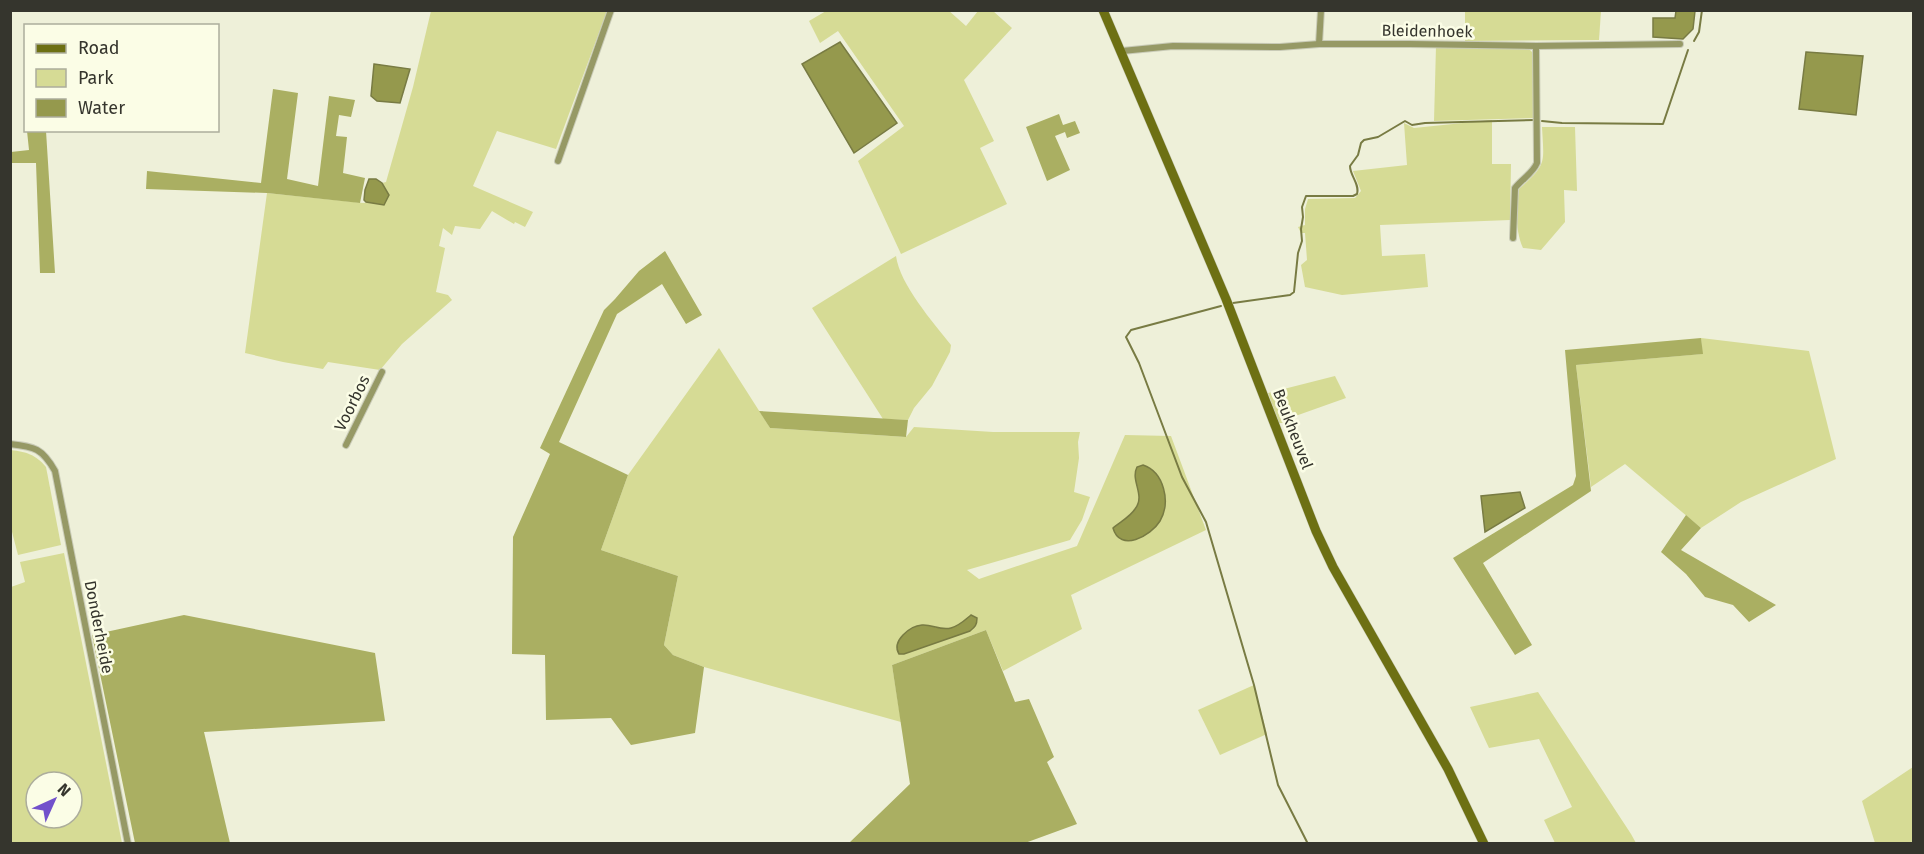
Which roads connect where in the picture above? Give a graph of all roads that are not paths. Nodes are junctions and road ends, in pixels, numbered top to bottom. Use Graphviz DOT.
graph roads {
  1 [pos="611,10"];
  2 [pos="1103,10"];
  3 [pos="1321,10"];
  4 [pos="1319,44"];
  5 [pos="1680,44"];
  6 [pos="1536,46"];
  7 [pos="1122,51"];
  8 [pos="558,161"];
  9 [pos="1513,238"];
  10 [pos="382,372"];
  11 [pos="10,444"];
  12 [pos="346,445"];
  13 [pos="128,843"];
  14 [pos="1484,843"];
  1 -- 8 [label="street"];
  2 -- 7 [label="street, Beukheuvel"];
  3 -- 4 [label="street"];
  4 -- 6 [label="street, Bleidenhoek"];
  4 -- 7 [label="street, Bleidenhoek"];
  5 -- 6 [label="street, Bleidenhoek"];
  6 -- 9 [label="street"];
  7 -- 14 [label="street, Beukheuvel"];
  10 -- 12 [label="street, Voorbos"];
  11 -- 13 [label="street, Donderheide"];
}
